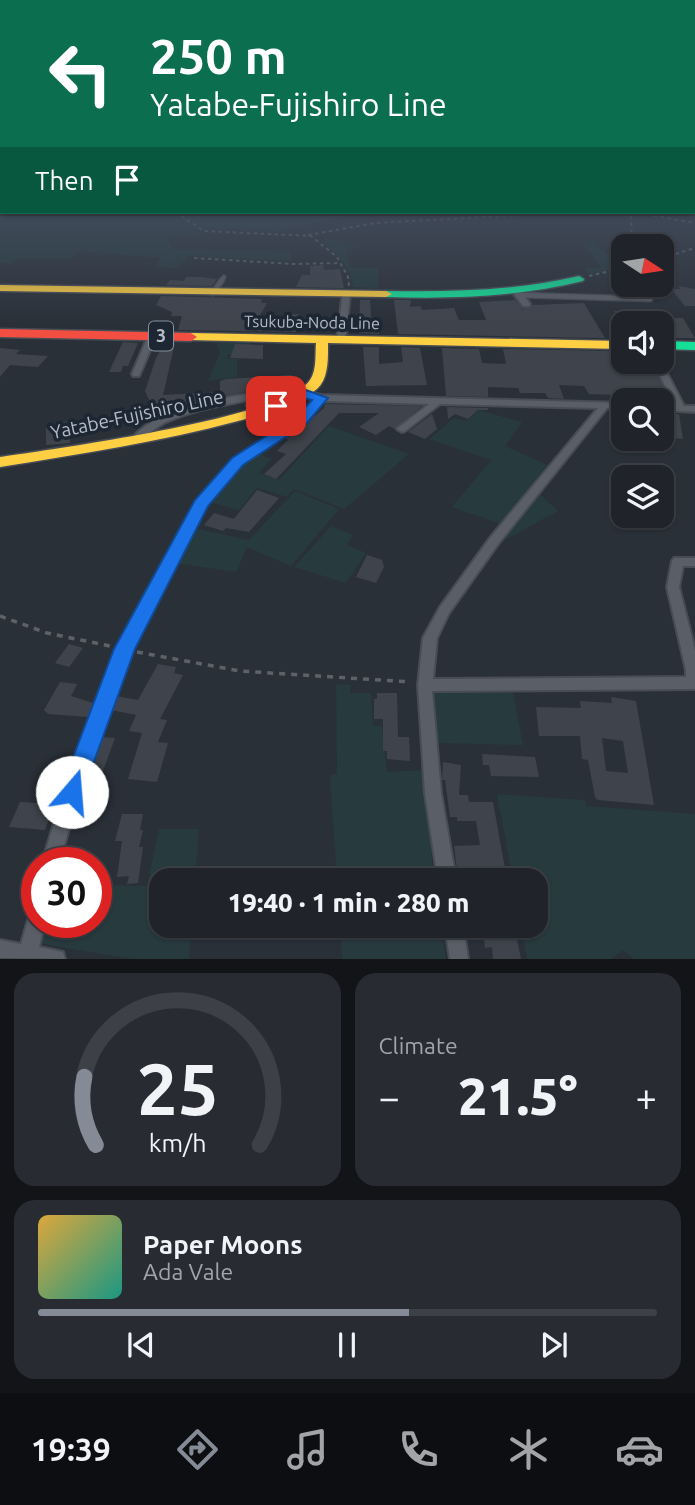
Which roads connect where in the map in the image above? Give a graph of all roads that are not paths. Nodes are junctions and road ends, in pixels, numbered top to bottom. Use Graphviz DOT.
graph roads {
  1 [pos="224,277"];
  2 [pos="579,279"];
  3 [pos="0,288"];
  4 [pos="213,293"];
  5 [pos="348,294"];
  6 [pos="521,298"];
  7 [pos="650,299"];
  8 [pos="0,333"];
  9 [pos="152,336"];
  10 [pos="322,339"];
  11 [pos="341,340"];
  12 [pos="611,345"];
  13 [pos="674,345"];
  14 [pos="695,346"];
  15 [pos="136,374"];
  16 [pos="663,374"];
  17 [pos="303,394"];
  18 [pos="261,395"];
  19 [pos="321,398"];
  20 [pos="438,401"];
  21 [pos="605,405"];
  22 [pos="611,405"];
  23 [pos="674,408"];
  24 [pos="681,408"];
  25 [pos="695,409"];
  26 [pos="402,429"];
  27 [pos="138,437"];
  28 [pos="0,462"];
  29 [pos="695,562"];
  30 [pos="694,683"];
  31 [pos="425,685"];
  32 [pos="55,847"];
  33 [pos="445,868"];
  34 [pos="32,938"];
  35 [pos="456,938"];
  36 [pos="0,949"];
  37 [pos="27,956"];
  38 [pos="56,959"];
  39 [pos="460,959"];
  1 -- 4 [label="lane"];
  2 -- 6 [label="main road"];
  3 -- 4 [label="main road"];
  4 -- 5 [label="main road"];
  5 -- 6 [label="main road"];
  5 -- 11 [label="street"];
  6 -- 7 [label="lane"];
  8 -- 9 [label="main road, Tsukuba-Noda Line / 3"];
  9 -- 10 [label="main road, Tsukuba-Noda Line / 3"];
  9 -- 15 [label="street"];
  10 -- 11 [label="main road, Tsukuba-Noda Line / 3"];
  10 -- 17 [label="main road"];
  11 -- 12 [label="main road, Tsukuba-Noda Line / 3"];
  13 -- 14 [label="main road"];
  16 -- 24 [label="street"];
  17 -- 19 [label="street"];
  17 -- 27 [label="main road, Yatabe-Fujishiro Line"];
  18 -- 27 [label="street"];
  19 -- 20 [label="street"];
  19 -- 32 [label="street"];
  20 -- 21 [label="street"];
  20 -- 26 [label="street"];
  21 -- 22 [label="street"];
  21 -- 31 [label="street"];
  23 -- 24 [label="street"];
  24 -- 25 [label="street"];
  27 -- 28 [label="main road, Yatabe-Fujishiro Line"];
  29 -- 30 [label="street"];
  30 -- 31 [label="street"];
  31 -- 33 [label="street"];
  34 -- 37 [label="street"];
  35 -- 39 [label="street"];
  36 -- 37 [label="street"];
  37 -- 38 [label="street"];
}
